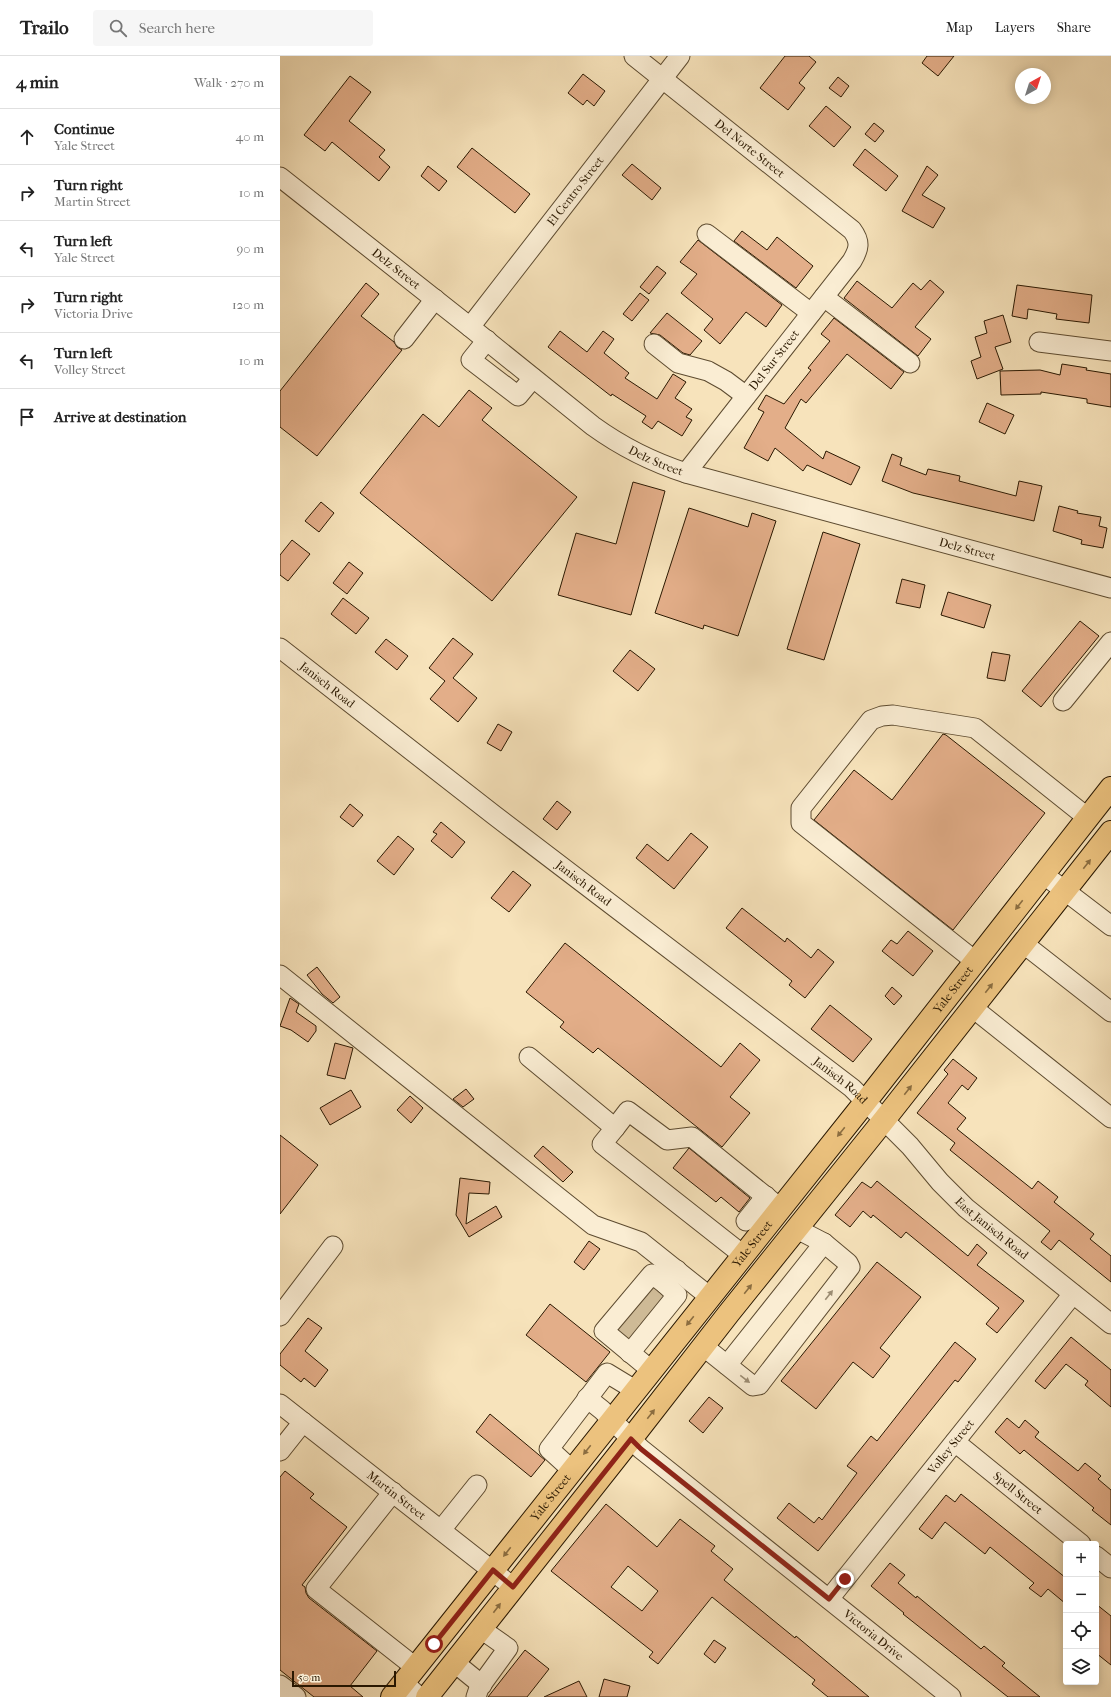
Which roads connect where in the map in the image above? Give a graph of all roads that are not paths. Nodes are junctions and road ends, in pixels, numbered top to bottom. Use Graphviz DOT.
graph roads {
  1 [pos="634,56"];
  2 [pos="680,56"];
  3 [pos="662,79"];
  4 [pos="280,177"];
  5 [pos="707,234"];
  6 [pos="859,245"];
  7 [pos="824,297"];
  8 [pos="435,299"];
  9 [pos="811,313"];
  10 [pos="470,327"];
  11 [pos="404,338"];
  12 [pos="487,340"];
  13 [pos="1039,342"];
  14 [pos="654,344"];
  15 [pos="1111,351"];
  16 [pos="910,363"];
  17 [pos="533,378"];
  18 [pos="746,396"];
  19 [pos="686,472"];
  20 [pos="1111,588"];
  21 [pos="1111,642"];
  22 [pos="280,648"];
  23 [pos="1063,701"];
  24 [pos="1111,788"];
  25 [pos="1088,818"];
  26 [pos="1111,832"];
  27 [pos="1043,874"];
  28 [pos="1065,891"];
  29 [pos="1111,926"];
  30 [pos="1024,944"];
  31 [pos="975,961"];
  32 [pos="280,975"];
  33 [pos="973,1008"];
  34 [pos="1111,1012"];
  35 [pos="529,1057"];
  36 [pos="866,1101"];
  37 [pos="1111,1118"];
  38 [pos="884,1120"];
  39 [pos="615,1128"];
  40 [pos="773,1202"];
  41 [pos="746,1221"];
  42 [pos="797,1229"];
  43 [pos="824,1243"];
  44 [pos="333,1246"];
  45 [pos="743,1255"];
  46 [pos="671,1277"];
  47 [pos="1073,1294"];
  48 [pos="710,1297"];
  49 [pos="647,1306"];
  50 [pos="729,1313"];
  51 [pos="280,1316"];
  52 [pos="1111,1324"];
  53 [pos="629,1333"];
  54 [pos="703,1346"];
  55 [pos="728,1365"];
  56 [pos="651,1370"];
  57 [pos="635,1390"];
  58 [pos="587,1398"];
  59 [pos="280,1404"];
  60 [pos="612,1420"];
  61 [pos="303,1422"];
  62 [pos="631,1439"];
  63 [pos="955,1442"];
  64 [pos="280,1451"];
  65 [pos="572,1470"];
  66 [pos="477,1485"];
  67 [pos="393,1492"];
  68 [pos="441,1530"];
  69 [pos="1077,1541"];
  70 [pos="1099,1558"];
  71 [pos="1111,1568"];
  72 [pos="493,1570"];
  73 [pos="513,1587"];
  74 [pos="829,1599"];
  75 [pos="481,1629"];
  76 [pos="455,1664"];
  77 [pos="403,1682"];
  78 [pos="280,1685"];
  79 [pos="479,1691"];
  80 [pos="296,1697"];
  81 [pos="419,1697"];
  82 [pos="427,1697"];
  83 [pos="951,1697"];
  1 -- 3 [label="street, Del Norte Street"];
  2 -- 3 [label="street, El Centro Street"];
  3 -- 6 [label="street, Del Norte Street"];
  3 -- 10 [label="street, El Centro Street"];
  4 -- 8 [label="street, Delz Street"];
  5 -- 9 [label="street"];
  6 -- 7 [label="street, Del Sur Street"];
  7 -- 9 [label="street, Del Sur Street"];
  7 -- 16 [label="street"];
  8 -- 10 [label="street, Delz Street"];
  8 -- 11 [label="street"];
  9 -- 18 [label="street, Del Sur Street"];
  10 -- 12 [label="street, Delz Street"];
  12 -- 17 [label="street, Delz Street"];
  12 -- 17 [label="street"];
  13 -- 15 [label="street"];
  14 -- 18 [label="street"];
  17 -- 19 [label="street, Delz Street"];
  18 -- 19 [label="street, Del Sur Street"];
  19 -- 20 [label="street, Delz Street"];
  21 -- 23 [label="street"];
  22 -- 36 [label="street, Janisch Road"];
  24 -- 25 [label="main road, Yale Street"];
  25 -- 27 [label="main road, Yale Street"];
  25 -- 31 [label="street"];
  28 -- 26 [label="main road, Yale Street, one-way"];
  27 -- 28 [label="street"];
  27 -- 31 [label="main road, Yale Street, one-way"];
  28 -- 29 [label="street"];
  28 -- 30 [label="main road, Yale Street"];
  33 -- 30 [label="main road, Yale Street, one-way"];
  30 -- 34 [label="street"];
  31 -- 36 [label="main road, Yale Street"];
  32 -- 46 [label="street"];
  33 -- 37 [label="street"];
  38 -- 33 [label="main road, Yale Street, one-way"];
  35 -- 39 [label="street"];
  36 -- 38 [label="street, Janisch Road"];
  36 -- 40 [label="main road, Yale Street, one-way"];
  38 -- 42 [label="main road, Yale Street"];
  38 -- 47 [label="street, East Janisch Road"];
  39 -- 40 [label="street"];
  39 -- 45 [label="street"];
  40 -- 41 [label="street"];
  40 -- 45 [label="main road, Yale Street"];
  42 -- 43 [label="street"];
  50 -- 42 [label="main road, Yale Street, one-way"];
  43 -- 55 [label="street"];
  55 -- 43 [label="street, one-way"];
  44 -- 51 [label="street"];
  45 -- 48 [label="main road, Yale Street"];
  46 -- 48 [label="street"];
  46 -- 49 [label="street"];
  46 -- 49 [label="street"];
  47 -- 52 [label="street, East Janisch Road"];
  47 -- 63 [label="street, Volley Street"];
  48 -- 50 [label="main road"];
  48 -- 56 [label="main road, Yale Street, one-way"];
  49 -- 53 [label="street"];
  49 -- 53 [label="street"];
  50 -- 54 [label="main road, Yale Street"];
  53 -- 56 [label="street"];
  54 -- 55 [label="street"];
  62 -- 54 [label="main road, Yale Street, one-way"];
  56 -- 57 [label="main road, Yale Street"];
  57 -- 58 [label="street"];
  57 -- 60 [label="main road, Yale Street"];
  58 -- 60 [label="street, Victoria Drive"];
  58 -- 65 [label="street"];
  59 -- 61 [label="street, Martin Street"];
  60 -- 62 [label="street, Victoria Drive"];
  60 -- 65 [label="main road, Yale Street, one-way"];
  61 -- 64 [label="street"];
  61 -- 67 [label="street, Martin Street"];
  62 -- 73 [label="main road, Yale Street"];
  62 -- 74 [label="street, Victoria Drive"];
  63 -- 69 [label="street, Spell Street"];
  63 -- 74 [label="street, Volley Street"];
  65 -- 72 [label="main road, Yale Street, one-way"];
  66 -- 68 [label="street"];
  67 -- 68 [label="street, Martin Street"];
  67 -- 77 [label="street"];
  68 -- 72 [label="street, Martin Street"];
  70 -- 71 [label="street"];
  72 -- 73 [label="street, Martin Street"];
  72 -- 77 [label="main road, Yale Street"];
  75 -- 73 [label="main road, Yale Street, one-way"];
  74 -- 83 [label="street, Victoria Drive"];
  75 -- 76 [label="main road, Yale Street"];
  75 -- 79 [label="street"];
  76 -- 79 [label="street"];
  76 -- 82 [label="main road, Yale Street"];
  77 -- 81 [label="street"];
  78 -- 80 [label="street"];
}
